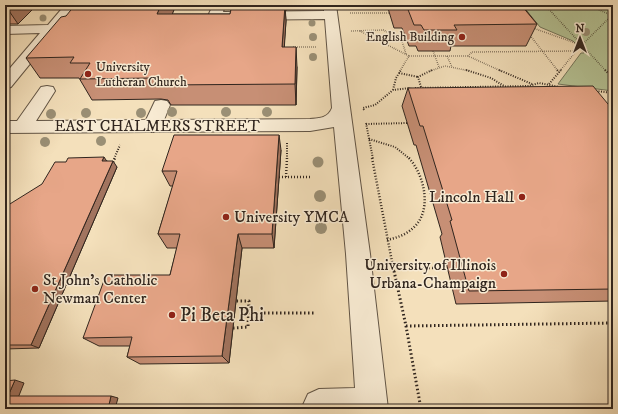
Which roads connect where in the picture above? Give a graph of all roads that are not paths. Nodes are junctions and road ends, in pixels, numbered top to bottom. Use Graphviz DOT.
graph roads {
  1 [pos="72,5"];
  2 [pos="219,5"];
  3 [pos="331,10"];
  4 [pos="51,29"];
  5 [pos="5,30"];
  6 [pos="5,84"];
  7 [pos="47,91"];
  8 [pos="161,104"];
  9 [pos="341,108"];
  10 [pos="310,125"];
  11 [pos="153,126"];
  12 [pos="13,127"];
  13 [pos="345,139"];
  14 [pos="319,405"];
  15 [pos="372,406"];
  1 -- 4 [label="street"];
  2 -- 3 [label="street"];
  3 -- 9 [label="street"];
  4 -- 5 [label="street"];
  4 -- 6 [label="street"];
  7 -- 12 [label="street"];
  8 -- 11 [label="street"];
  9 -- 10 [label="street, EAST CHALMERS STREET"];
  9 -- 13 [label="street"];
  10 -- 11 [label="street, EAST CHALMERS STREET"];
  10 -- 13 [label="street, EAST CHALMERS STREET"];
  11 -- 12 [label="street, EAST CHALMERS STREET"];
  13 -- 15 [label="street"];
  14 -- 15 [label="street"];
}
